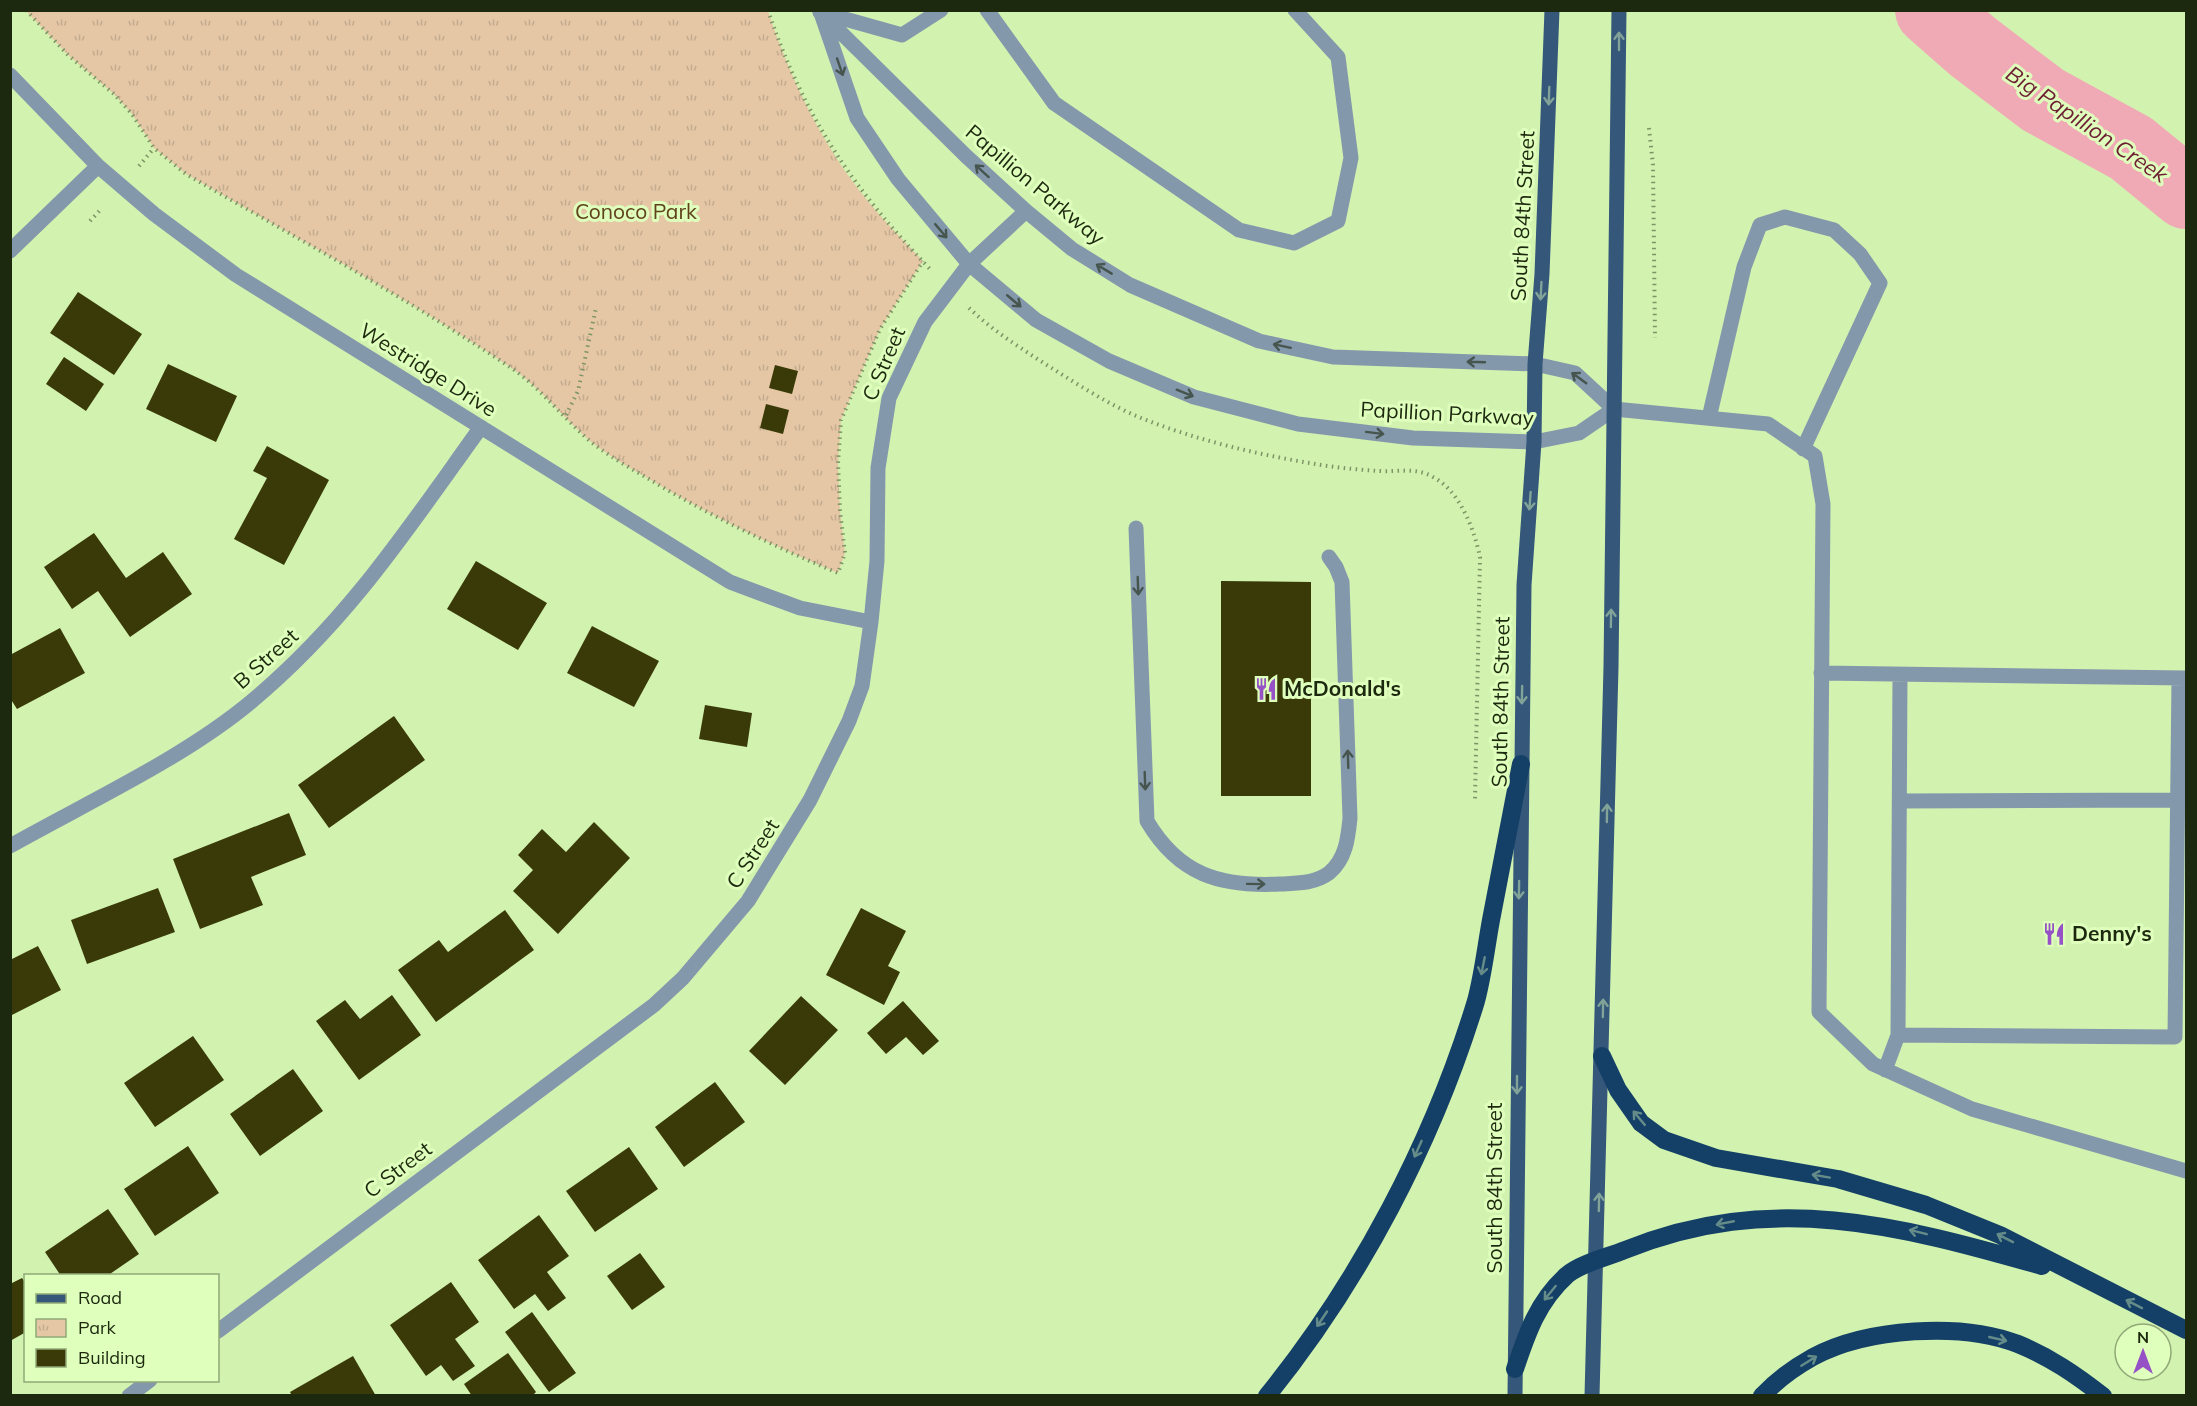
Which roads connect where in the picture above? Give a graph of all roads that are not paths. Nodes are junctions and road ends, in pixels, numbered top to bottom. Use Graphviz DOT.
graph roads {
  1 [pos="941,10"];
  2 [pos="987,10"];
  3 [pos="1295,10"];
  4 [pos="1552,10"];
  5 [pos="1619,10"];
  6 [pos="820,11"];
  7 [pos="10,75"];
  8 [pos="98,166"];
  9 [pos="1026,211"];
  10 [pos="10,251"];
  11 [pos="969,264"];
  12 [pos="1534,364"];
  13 [pos="1614,409"];
  14 [pos="1709,418"];
  15 [pos="481,427"];
  16 [pos="1534,442"];
  17 [pos="1803,449"];
  18 [pos="1136,528"];
  19 [pos="1329,557"];
  20 [pos="871,622"];
  21 [pos="1821,673"];
  22 [pos="1900,675"];
  23 [pos="2183,678"];
  24 [pos="1521,764"];
  25 [pos="2176,800"];
  26 [pos="1900,801"];
  27 [pos="10,846"];
  28 [pos="1898,1035"];
  29 [pos="1602,1056"];
  30 [pos="1885,1070"];
  31 [pos="2187,1171"];
  32 [pos="1597,1261"];
  33 [pos="2076,1275"];
  34 [pos="219,1330"];
  35 [pos="2187,1330"];
  36 [pos="1515,1369"];
  37 [pos="147,1382"];
  38 [pos="129,1395"];
  39 [pos="1267,1395"];
  40 [pos="1515,1395"];
  41 [pos="1592,1395"];
  42 [pos="1762,1395"];
  43 [pos="2103,1395"];
  1 -- 6 [label="street"];
  2 -- 3 [label="street"];
  4 -- 12 [label="main road, South 84th Street, one-way"];
  13 -- 5 [label="main road, one-way"];
  9 -- 6 [label="street, Papillion Parkway, one-way"];
  6 -- 11 [label="street, Papillion Parkway, one-way"];
  7 -- 8 [label="street, Westridge Drive"];
  8 -- 10 [label="street"];
  8 -- 15 [label="street, Westridge Drive"];
  9 -- 11 [label="street, C Street"];
  12 -- 9 [label="street, Papillion Parkway, one-way"];
  11 -- 16 [label="street, Papillion Parkway, one-way"];
  11 -- 20 [label="street, C Street"];
  13 -- 12 [label="street, Papillion Parkway, one-way"];
  12 -- 16 [label="main road, South 84th Street"];
  13 -- 14 [label="street"];
  13 -- 16 [label="street, Papillion Parkway"];
  29 -- 13 [label="main road, one-way"];
  14 -- 17 [label="street"];
  14 -- 17 [label="street"];
  15 -- 20 [label="street, Westridge Drive"];
  15 -- 27 [label="street, B Street"];
  16 -- 24 [label="main road, South 84th Street, one-way"];
  17 -- 21 [label="street"];
  18 -- 19 [label="street, one-way"];
  20 -- 34 [label="street, C Street"];
  21 -- 22 [label="street"];
  21 -- 30 [label="street"];
  22 -- 23 [label="street"];
  22 -- 26 [label="street"];
  23 -- 25 [label="street"];
  24 -- 36 [label="main road, South 84th Street, one-way"];
  24 -- 39 [label="highway, one-way"];
  25 -- 26 [label="street"];
  25 -- 28 [label="street"];
  26 -- 28 [label="street"];
  28 -- 30 [label="street"];
  32 -- 29 [label="main road, one-way"];
  33 -- 29 [label="highway, one-way"];
  30 -- 31 [label="street"];
  33 -- 32 [label="highway, one-way"];
  32 -- 36 [label="highway, one-way"];
  32 -- 41 [label="main road"];
  35 -- 33 [label="highway, one-way"];
  36 -- 40 [label="main road, South 84th Street"];
  37 -- 38 [label="street"];
  42 -- 43 [label="highway, one-way"];
}
